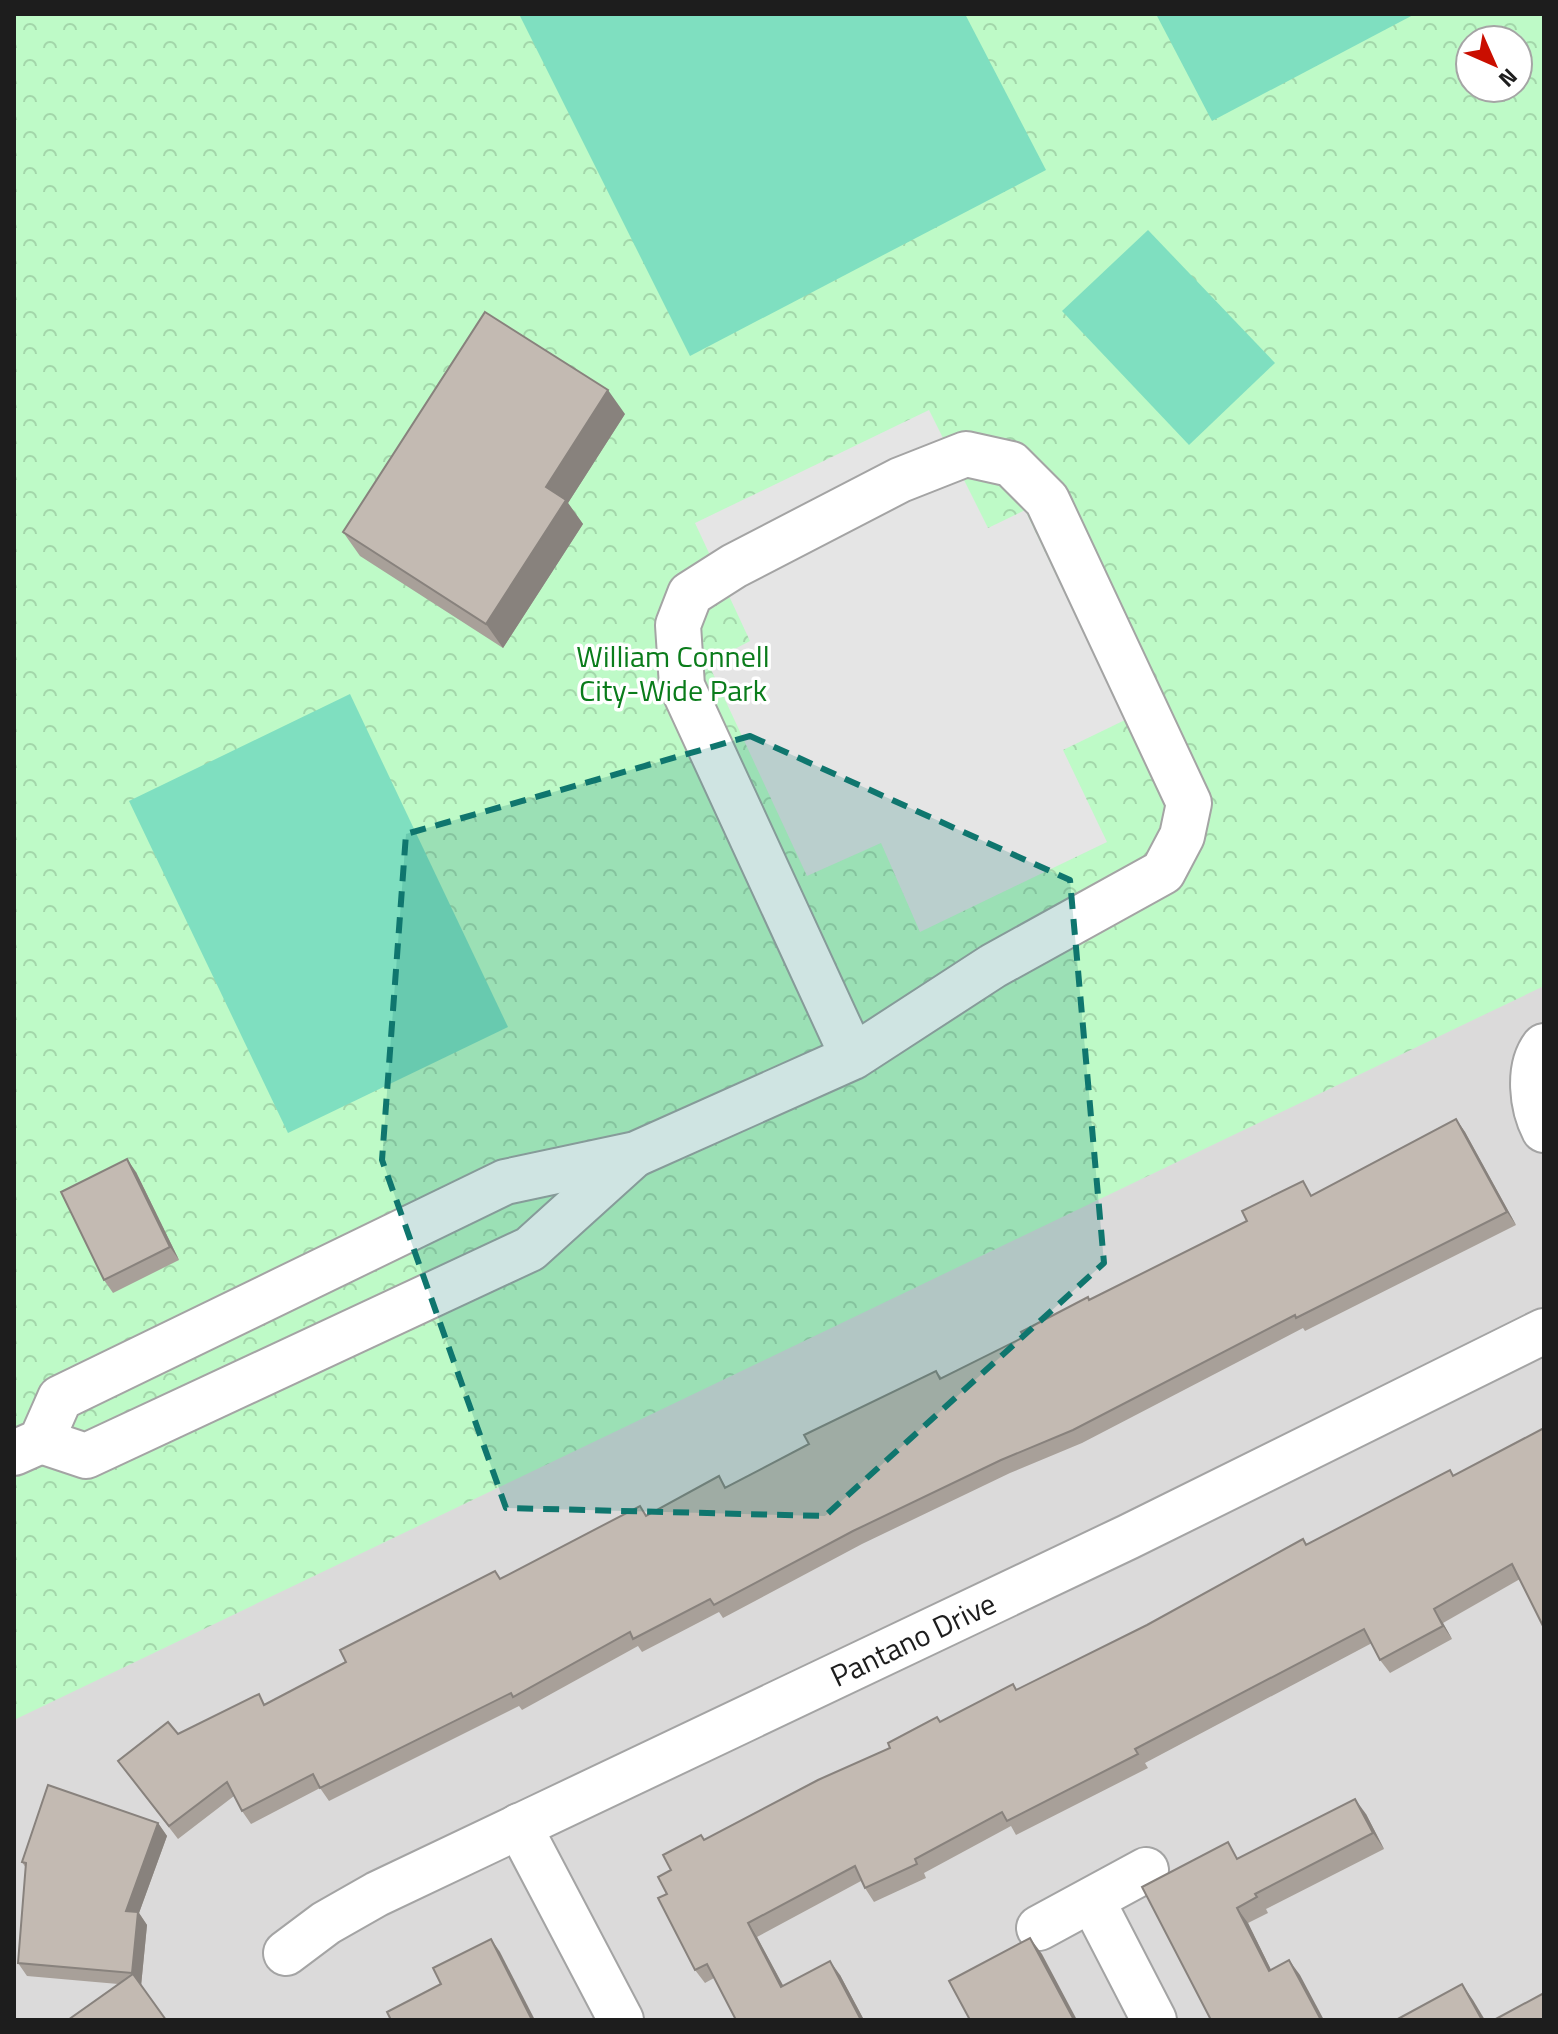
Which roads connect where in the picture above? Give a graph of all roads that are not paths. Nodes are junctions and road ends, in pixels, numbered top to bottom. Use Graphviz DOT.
graph roads {
  1 [pos="1544,1046"];
  2 [pos="853,1057"];
  3 [pos="1544,1130"];
  4 [pos="636,1154"];
  5 [pos="1544,1331"];
  6 [pos="27,1447"];
  7 [pos="519,1826"];
  8 [pos="1146,1870"];
  9 [pos="1092,1900"];
  10 [pos="1039,1928"];
  11 [pos="286,1953"];
  12 [pos="621,2020"];
  13 [pos="1154,2020"];
  1 -- 3 [label="street"];
  2 -- 2 [label="street"];
  2 -- 4 [label="street"];
  4 -- 6 [label="street"];
  4 -- 6 [label="street"];
  5 -- 7 [label="street, Pantano Drive"];
  7 -- 11 [label="street, Pantano Drive"];
  7 -- 12 [label="street"];
  8 -- 9 [label="street"];
  9 -- 10 [label="street"];
  9 -- 13 [label="street"];
}
